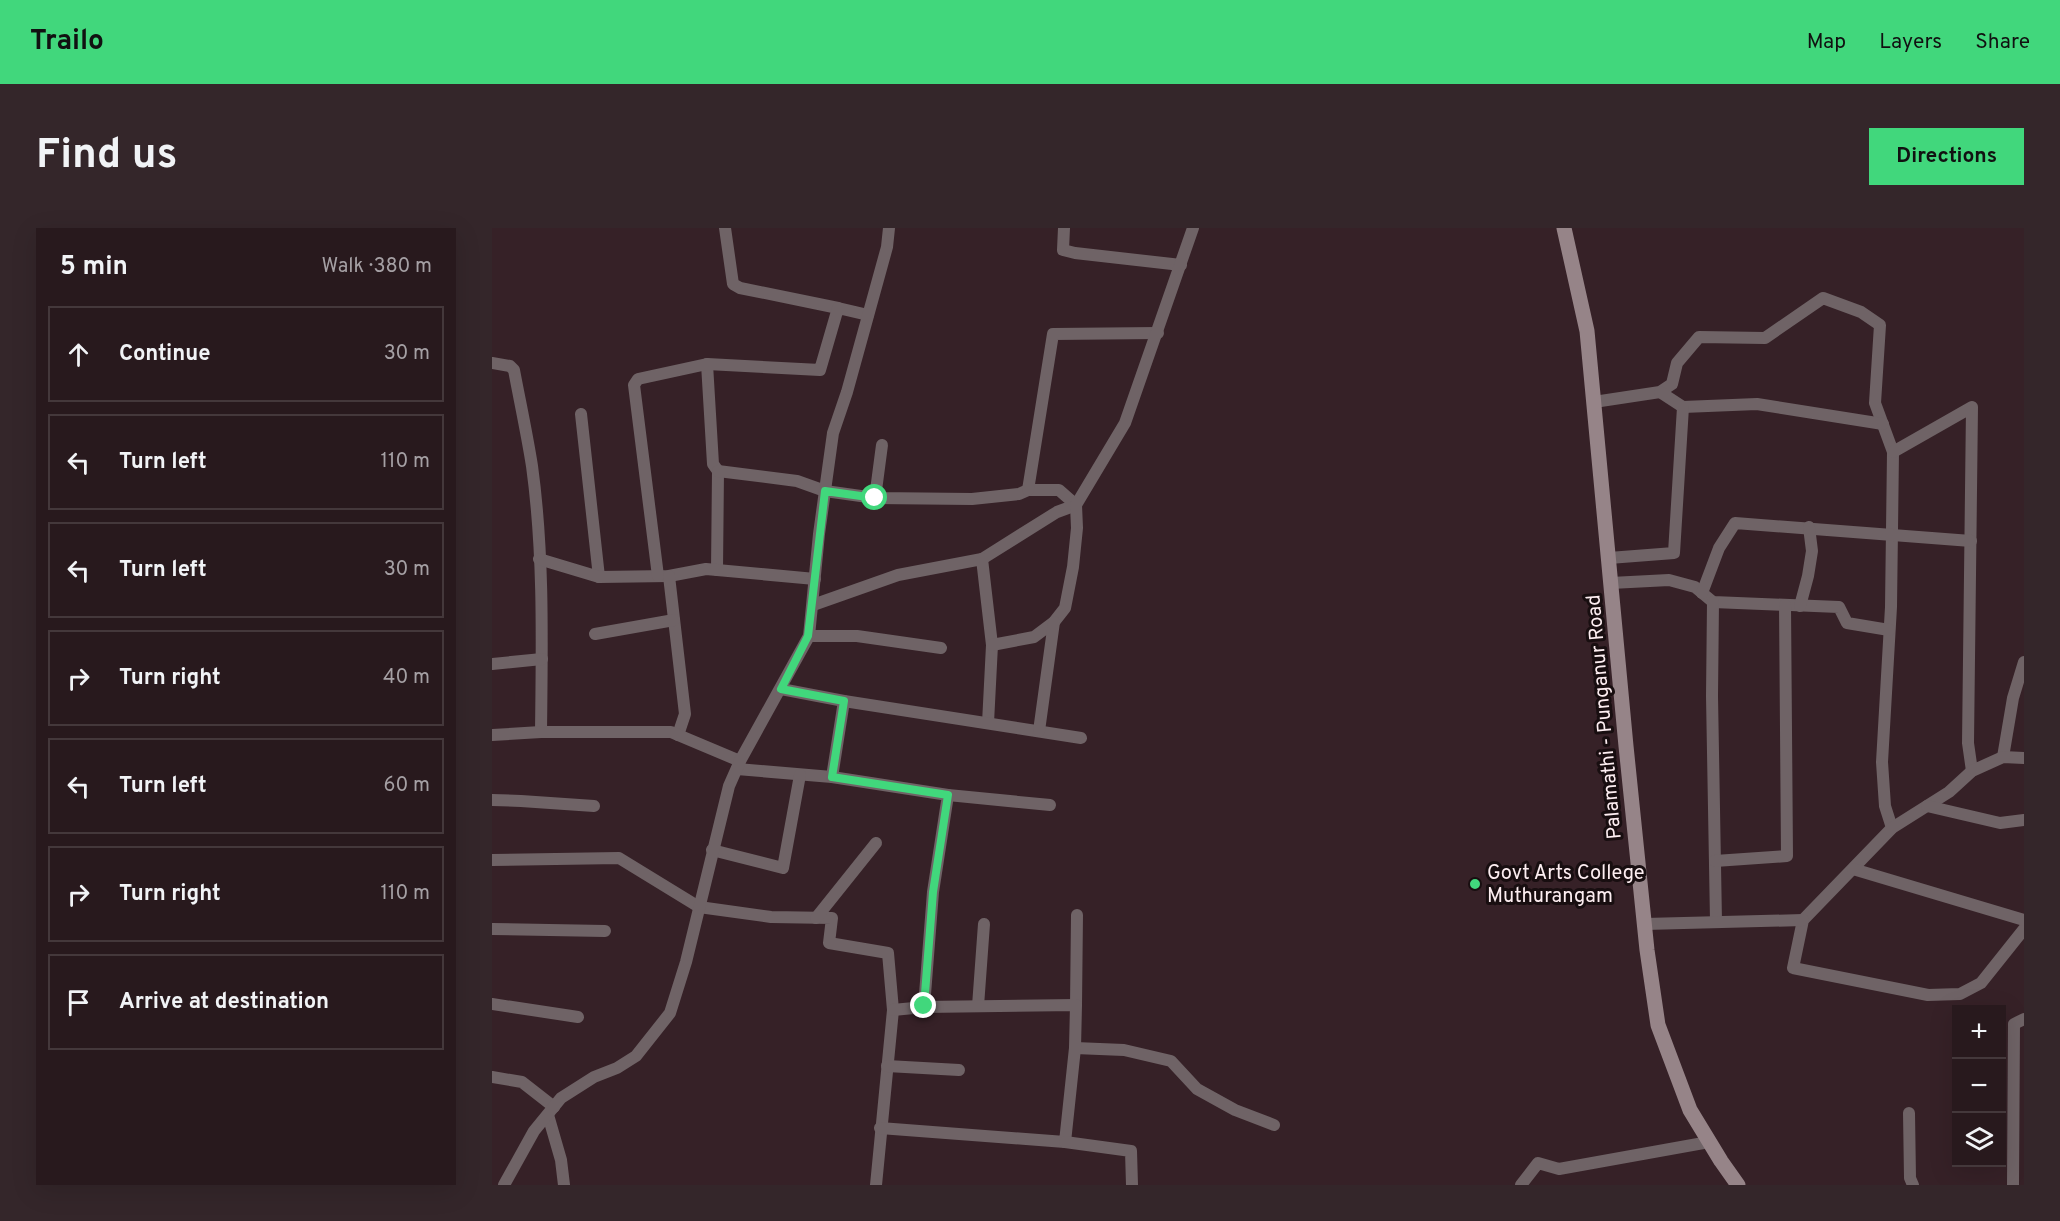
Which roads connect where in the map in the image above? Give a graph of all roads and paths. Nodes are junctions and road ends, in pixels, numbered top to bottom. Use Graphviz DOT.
graph roads {
  1 [pos="725,228"];
  2 [pos="889,228"];
  3 [pos="1064,228"];
  4 [pos="1193,228"];
  5 [pos="1564,228"];
  6 [pos="1180,265"];
  7 [pos="838,309"];
  8 [pos="868,315"];
  9 [pos="1158,333"];
  10 [pos="492,363"];
  11 [pos="707,364"];
  12 [pos="1660,392"];
  13 [pos="1594,402"];
  14 [pos="1683,407"];
  15 [pos="580,414"];
  16 [pos="1883,424"];
  17 [pos="882,445"];
  18 [pos="1893,452"];
  19 [pos="718,471"];
  20 [pos="1028,489"];
  21 [pos="825,491"];
  22 [pos="875,498"];
  23 [pos="1076,505"];
  24 [pos="1809,527"];
  25 [pos="1892,534"];
  26 [pos="1971,541"];
  27 [pos="1609,558"];
  28 [pos="539,559"];
  29 [pos="982,559"];
  30 [pos="717,570"];
  31 [pos="664,576"];
  32 [pos="599,577"];
  33 [pos="815,579"];
  34 [pos="1611,583"];
  35 [pos="1702,593"];
  36 [pos="1713,602"];
  37 [pos="813,605"];
  38 [pos="1785,605"];
  39 [pos="1800,606"];
  40 [pos="674,620"];
  41 [pos="1054,622"];
  42 [pos="1889,630"];
  43 [pos="595,634"];
  44 [pos="808,636"];
  45 [pos="992,645"];
  46 [pos="941,648"];
  47 [pos="542,659"];
  48 [pos="2024,662"];
  49 [pos="492,664"];
  50 [pos="781,689"];
  51 [pos="844,701"];
  52 [pos="988,723"];
  53 [pos="1039,731"];
  54 [pos="541,732"];
  55 [pos="492,735"];
  56 [pos="678,735"];
  57 [pos="1081,738"];
  58 [pos="2003,757"];
  59 [pos="2024,758"];
  60 [pos="738,765"];
  61 [pos="1972,771"];
  62 [pos="800,774"];
  63 [pos="832,777"];
  64 [pos="948,795"];
  65 [pos="492,800"];
  66 [pos="1050,804"];
  67 [pos="594,806"];
  68 [pos="1927,806"];
  69 [pos="2024,820"];
  70 [pos="1892,828"];
  71 [pos="876,843"];
  72 [pos="712,850"];
  73 [pos="492,860"];
  74 [pos="1715,861"];
  75 [pos="1853,869"];
  76 [pos="699,907"];
  77 [pos="1077,915"];
  78 [pos="816,918"];
  79 [pos="1803,920"];
  80 [pos="2024,920"];
  81 [pos="1716,921"];
  82 [pos="984,924"];
  83 [pos="1645,924"];
  84 [pos="492,929"];
  85 [pos="2024,929"];
  86 [pos="605,931"];
  87 [pos="492,1004"];
  88 [pos="1076,1005"];
  89 [pos="924,1006"];
  90 [pos="978,1006"];
  91 [pos="893,1010"];
  92 [pos="578,1017"];
  93 [pos="2024,1019"];
  94 [pos="1075,1048"];
  95 [pos="887,1066"];
  96 [pos="958,1070"];
  97 [pos="492,1077"];
  98 [pos="551,1111"];
  99 [pos="1909,1113"];
  100 [pos="1274,1125"];
  101 [pos="880,1128"];
  102 [pos="1065,1142"];
  103 [pos="1709,1142"];
  104 [pos="504,1185"];
  105 [pos="564,1185"];
  106 [pos="876,1185"];
  107 [pos="1132,1185"];
  108 [pos="1521,1185"];
  109 [pos="1738,1185"];
  110 [pos="1913,1185"];
  111 [pos="2013,1185"];
  1 -- 7 [label="street"];
  2 -- 8 [label="street"];
  3 -- 6 [label="street"];
  4 -- 6 [label="street"];
  5 -- 13 [label="street, Palamathi - Punganur Road"];
  6 -- 9 [label="street"];
  7 -- 8 [label="street"];
  7 -- 11 [label="street"];
  8 -- 21 [label="street"];
  9 -- 20 [label="street"];
  9 -- 23 [label="street"];
  10 -- 28 [label="street"];
  11 -- 19 [label="street"];
  11 -- 31 [label="street"];
  12 -- 13 [label="street"];
  12 -- 14 [label="street"];
  12 -- 16 [label="street"];
  13 -- 27 [label="street, Palamathi - Punganur Road"];
  14 -- 16 [label="street"];
  14 -- 27 [label="street"];
  15 -- 32 [label="street"];
  16 -- 18 [label="street"];
  17 -- 22 [label="street"];
  18 -- 25 [label="street"];
  18 -- 26 [label="street"];
  19 -- 21 [label="street"];
  19 -- 30 [label="street"];
  20 -- 22 [label="street"];
  20 -- 23 [label="street"];
  21 -- 22 [label="street"];
  21 -- 33 [label="street"];
  23 -- 29 [label="street"];
  23 -- 41 [label="street"];
  24 -- 25 [label="street"];
  24 -- 35 [label="street"];
  24 -- 39 [label="street"];
  25 -- 26 [label="street"];
  25 -- 42 [label="street"];
  26 -- 61 [label="street"];
  27 -- 34 [label="street, Palamathi - Punganur Road"];
  28 -- 32 [label="street"];
  28 -- 47 [label="street"];
  29 -- 37 [label="street"];
  29 -- 45 [label="street"];
  30 -- 31 [label="street"];
  30 -- 33 [label="street"];
  31 -- 32 [label="street"];
  31 -- 40 [label="street"];
  33 -- 37 [label="street"];
  34 -- 35 [label="street"];
  34 -- 83 [label="street, Palamathi - Punganur Road"];
  35 -- 36 [label="street"];
  36 -- 38 [label="street"];
  36 -- 74 [label="street"];
  37 -- 44 [label="street"];
  38 -- 39 [label="street"];
  38 -- 74 [label="street"];
  39 -- 42 [label="street"];
  40 -- 43 [label="street"];
  40 -- 56 [label="street"];
  41 -- 45 [label="street"];
  41 -- 53 [label="street"];
  42 -- 70 [label="street"];
  44 -- 46 [label="street"];
  44 -- 50 [label="street"];
  45 -- 52 [label="street"];
  47 -- 49 [label="street"];
  47 -- 54 [label="street"];
  48 -- 58 [label="street"];
  50 -- 51 [label="street"];
  50 -- 60 [label="street"];
  51 -- 52 [label="street"];
  51 -- 63 [label="street"];
  52 -- 53 [label="street"];
  53 -- 57 [label="street"];
  54 -- 55 [label="street"];
  54 -- 56 [label="street"];
  56 -- 60 [label="street"];
  58 -- 59 [label="street"];
  58 -- 61 [label="street"];
  60 -- 62 [label="street"];
  60 -- 72 [label="street"];
  61 -- 68 [label="street"];
  62 -- 63 [label="street"];
  62 -- 72 [label="street"];
  63 -- 64 [label="street"];
  64 -- 66 [label="street"];
  64 -- 89 [label="street"];
  65 -- 67 [label="street"];
  68 -- 69 [label="street"];
  68 -- 70 [label="street"];
  70 -- 75 [label="street"];
  71 -- 78 [label="street"];
  72 -- 76 [label="street"];
  73 -- 76 [label="street"];
  74 -- 81 [label="street"];
  75 -- 79 [label="street"];
  75 -- 80 [label="street"];
  76 -- 78 [label="street"];
  76 -- 98 [label="street"];
  77 -- 88 [label="street"];
  78 -- 91 [label="street"];
  79 -- 81 [label="street"];
  79 -- 85 [label="street"];
  81 -- 83 [label="street"];
  82 -- 90 [label="street"];
  83 -- 103 [label="street, Palamathi - Punganur Road"];
  84 -- 86 [label="street"];
  87 -- 92 [label="street"];
  88 -- 90 [label="street"];
  88 -- 94 [label="street"];
  89 -- 90 [label="street"];
  89 -- 91 [label="street"];
  91 -- 95 [label="street"];
  93 -- 111 [label="street"];
  94 -- 100 [label="street"];
  94 -- 102 [label="street"];
  95 -- 96 [label="street"];
  95 -- 101 [label="street"];
  97 -- 98 [label="street"];
  98 -- 104 [label="street"];
  98 -- 105 [label="street"];
  99 -- 110 [label="street"];
  101 -- 102 [label="street"];
  101 -- 106 [label="street"];
  102 -- 107 [label="street"];
  103 -- 108 [label="street"];
  103 -- 109 [label="street, Palamathi - Punganur Road"];
}
